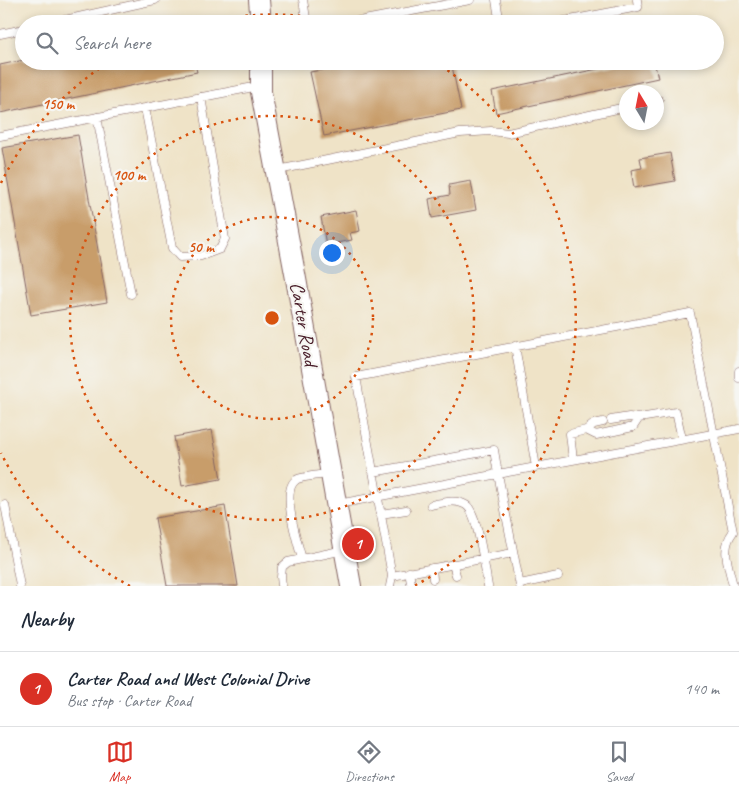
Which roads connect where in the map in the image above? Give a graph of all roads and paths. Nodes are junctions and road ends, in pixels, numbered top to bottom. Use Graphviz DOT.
graph roads {
  1 [pos="155,0"];
  2 [pos="259,0"];
  3 [pos="303,0"];
  4 [pos="470,0"];
  5 [pos="496,0"];
  6 [pos="637,0"];
  7 [pos="88,15"];
  8 [pos="260,15"];
  9 [pos="306,15"];
  10 [pos="391,15"];
  11 [pos="498,15"];
  12 [pos="596,15"];
  13 [pos="15,31"];
  14 [pos="0,34"];
  15 [pos="261,70"];
  16 [pos="261,86"];
  17 [pos="202,97"];
  18 [pos="145,108"];
  19 [pos="619,109"];
  20 [pos="97,117"];
  21 [pos="0,136"];
  22 [pos="276,170"];
  23 [pos="130,294"];
  24 [pos="515,346"];
  25 [pos="739,371"];
  26 [pos="739,378"];
  27 [pos="639,418"];
  28 [pos="612,420"];
  29 [pos="603,422"];
  30 [pos="739,428"];
  31 [pos="586,430"];
  32 [pos="714,433"];
  33 [pos="682,439"];
  34 [pos="574,460"];
  35 [pos="536,467"];
  36 [pos="373,472"];
  37 [pos="331,474"];
  38 [pos="498,474"];
  39 [pos="378,497"];
  40 [pos="5,505"];
  41 [pos="336,505"];
  42 [pos="431,505"];
  43 [pos="406,510"];
  44 [pos="381,514"];
  45 [pos="344,550"];
  46 [pos="513,553"];
  47 [pos="483,558"];
  48 [pos="302,560"];
  49 [pos="454,564"];
  50 [pos="432,568"];
  51 [pos="409,572"];
  52 [pos="456,575"];
  53 [pos="392,576"];
  54 [pos="558,576"];
  55 [pos="433,579"];
  56 [pos="411,583"];
  57 [pos="520,585"];
  58 [pos="20,586"];
  59 [pos="282,586"];
  60 [pos="351,586"];
  61 [pos="390,586"];
  62 [pos="488,586"];
  63 [pos="733,586"];
  1 -- 7 [label="lane"];
  2 -- 8 [label="street"];
  3 -- 9 [label="lane"];
  4 -- 10 [label="lane"];
  5 -- 11 [label="lane"];
  6 -- 12 [label="lane"];
  13 -- 14 [label="lane"];
  15 -- 16 [label="street, Carter Road"];
  16 -- 17 [label="lane"];
  16 -- 22 [label="street, Carter Road"];
  17 -- 18 [label="lane"];
  17 -- 18 [label="lane"];
  18 -- 20 [label="lane"];
  19 -- 22 [label="lane"];
  20 -- 21 [label="lane"];
  20 -- 23 [label="lane"];
  22 -- 37 [label="street, Carter Road"];
  24 -- 32 [label="lane"];
  24 -- 35 [label="lane"];
  24 -- 36 [label="lane"];
  25 -- 26 [label="lane"];
  27 -- 28 [label="lane"];
  27 -- 31 [label="lane"];
  27 -- 33 [label="lane"];
  29 -- 31 [label="lane"];
  30 -- 32 [label="lane"];
  31 -- 34 [label="lane"];
  32 -- 33 [label="lane"];
  32 -- 63 [label="lane"];
  33 -- 34 [label="lane"];
  34 -- 35 [label="lane"];
  35 -- 38 [label="lane"];
  36 -- 38 [label="lane"];
  36 -- 39 [label="lane"];
  37 -- 41 [label="street, Carter Road"];
  37 -- 48 [label="lane"];
  38 -- 39 [label="lane"];
  38 -- 46 [label="lane"];
  39 -- 41 [label="lane"];
  39 -- 44 [label="lane"];
  40 -- 58 [label="lane"];
  41 -- 45 [label="street, Carter Road"];
  42 -- 47 [label="lane"];
  43 -- 44 [label="lane"];
  44 -- 53 [label="lane"];
  45 -- 48 [label="lane"];
  45 -- 60 [label="street, Carter Road"];
  46 -- 47 [label="lane"];
  46 -- 57 [label="lane"];
  47 -- 49 [label="lane"];
  47 -- 62 [label="lane"];
  48 -- 59 [label="lane"];
  49 -- 50 [label="lane"];
  49 -- 52 [label="lane"];
  50 -- 51 [label="lane"];
  50 -- 55 [label="lane"];
  51 -- 53 [label="lane"];
  51 -- 56 [label="lane"];
  53 -- 61 [label="lane"];
  54 -- 57 [label="lane"];
}
